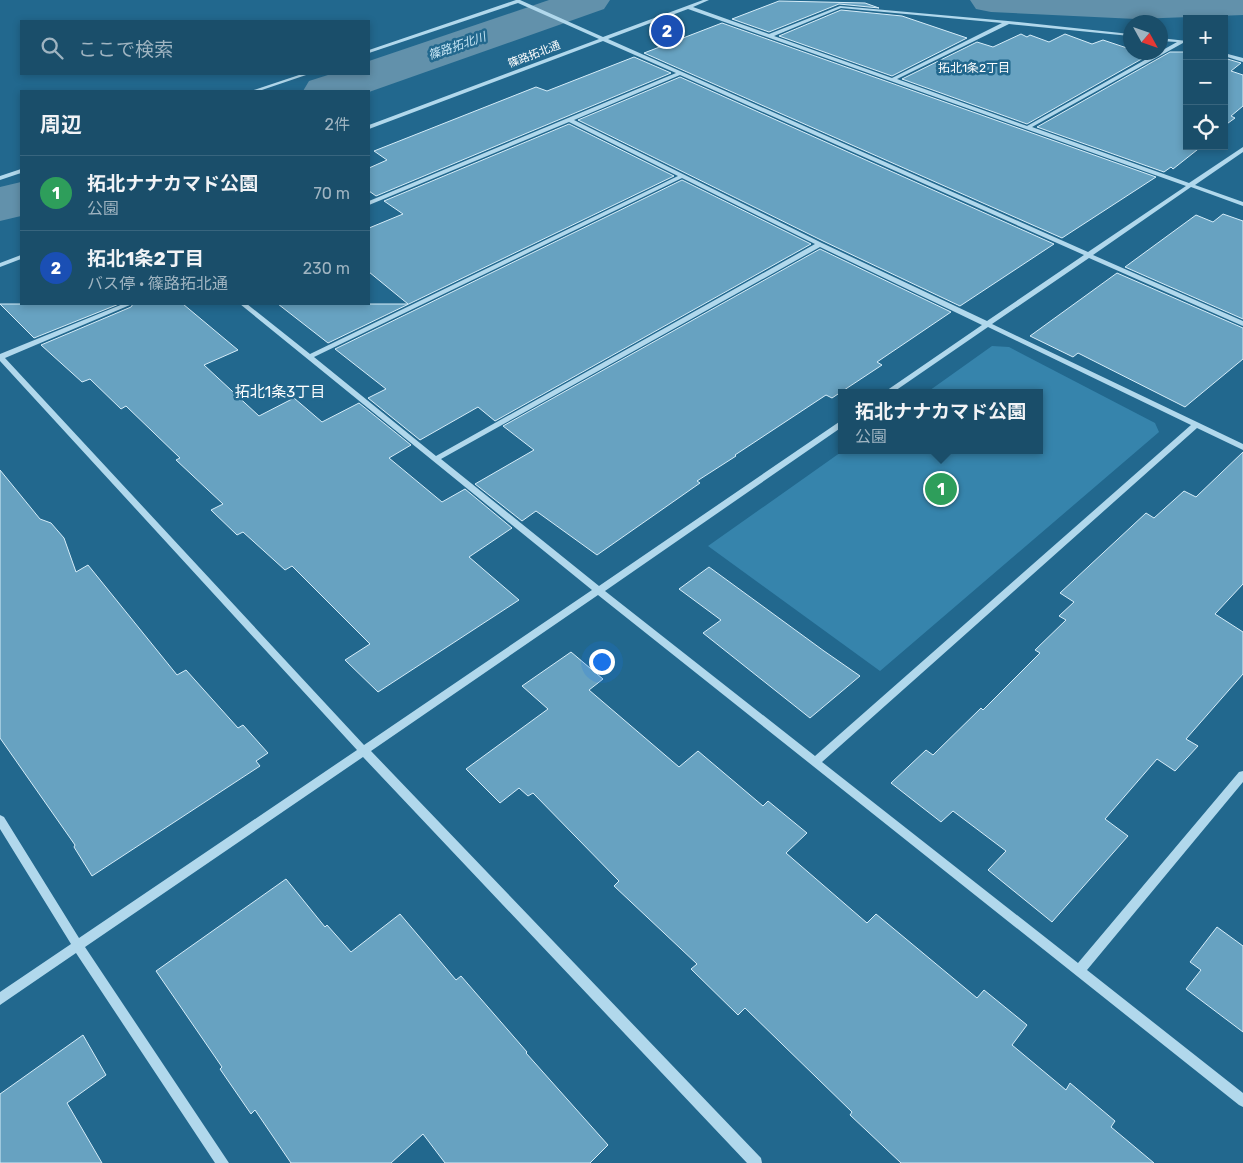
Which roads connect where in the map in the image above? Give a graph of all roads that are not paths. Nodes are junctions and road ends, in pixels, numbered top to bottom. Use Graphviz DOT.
graph roads {
  1 [pos="707,0"];
  2 [pos="688,7"];
  3 [pos="1008,22"];
  4 [pos="1123,34"];
  5 [pos="769,36"];
  6 [pos="602,39"];
  7 [pos="1168,40"];
  8 [pos="1183,42"];
  9 [pos="1183,43"];
  10 [pos="370,52"];
  11 [pos="1228,55"];
  12 [pos="1243,60"];
  13 [pos="679,74"];
  14 [pos="303,75"];
  15 [pos="892,80"];
  16 [pos="257,90"];
  17 [pos="570,120"];
  18 [pos="370,127"];
  19 [pos="1027,128"];
  20 [pos="1243,149"];
  21 [pos="20,171"];
  22 [pos="682,176"];
  23 [pos="0,178"];
  24 [pos="1191,185"];
  25 [pos="370,204"];
  26 [pos="1243,204"];
  27 [pos="820,244"];
  28 [pos="1088,256"];
  29 [pos="20,257"];
  30 [pos="0,265"];
  31 [pos="126,305"];
  32 [pos="244,305"];
  33 [pos="988,324"];
  34 [pos="1243,324"];
  35 [pos="0,357"];
  36 [pos="309,357"];
  37 [pos="893,389"];
  38 [pos="1197,424"];
  39 [pos="838,427"];
  40 [pos="1243,447"];
  41 [pos="436,459"];
  42 [pos="598,590"];
  43 [pos="364,751"];
  44 [pos="815,762"];
  45 [pos="1243,775"];
  46 [pos="0,820"];
  47 [pos="78,946"];
  48 [pos="1078,971"];
  49 [pos="0,999"];
  50 [pos="1243,1101"];
  51 [pos="223,1163"];
  52 [pos="756,1163"];
  1 -- 2 [label="street, 篠路拓北通"];
  2 -- 5 [label="street"];
  2 -- 6 [label="street, 篠路拓北通"];
  3 -- 4 [label="street"];
  3 -- 5 [label="street"];
  3 -- 15 [label="street"];
  5 -- 15 [label="street"];
  6 -- 10 [label="street"];
  6 -- 13 [label="street"];
  6 -- 18 [label="street, 篠路拓北通"];
  7 -- 8 [label="street"];
  9 -- 19 [label="street"];
  11 -- 12 [label="street"];
  13 -- 17 [label="street"];
  13 -- 28 [label="street"];
  14 -- 16 [label="street"];
  15 -- 19 [label="street"];
  17 -- 22 [label="street"];
  17 -- 25 [label="street"];
  19 -- 24 [label="street"];
  20 -- 24 [label="street"];
  21 -- 23 [label="street"];
  22 -- 27 [label="street"];
  22 -- 36 [label="street"];
  24 -- 26 [label="street"];
  24 -- 28 [label="street"];
  27 -- 33 [label="street"];
  27 -- 41 [label="street"];
  28 -- 33 [label="street"];
  28 -- 34 [label="street"];
  29 -- 30 [label="street"];
  31 -- 35 [label="street"];
  32 -- 36 [label="street"];
  33 -- 37 [label="street"];
  33 -- 38 [label="street"];
  35 -- 43 [label="street"];
  36 -- 41 [label="street"];
  38 -- 40 [label="street"];
  38 -- 44 [label="street"];
  39 -- 42 [label="street"];
  41 -- 42 [label="street"];
  42 -- 43 [label="street"];
  42 -- 44 [label="street"];
  43 -- 47 [label="street"];
  43 -- 52 [label="street"];
  44 -- 48 [label="street"];
  45 -- 48 [label="street"];
  46 -- 47 [label="street"];
  47 -- 49 [label="street"];
  47 -- 51 [label="street"];
  48 -- 50 [label="street"];
}
